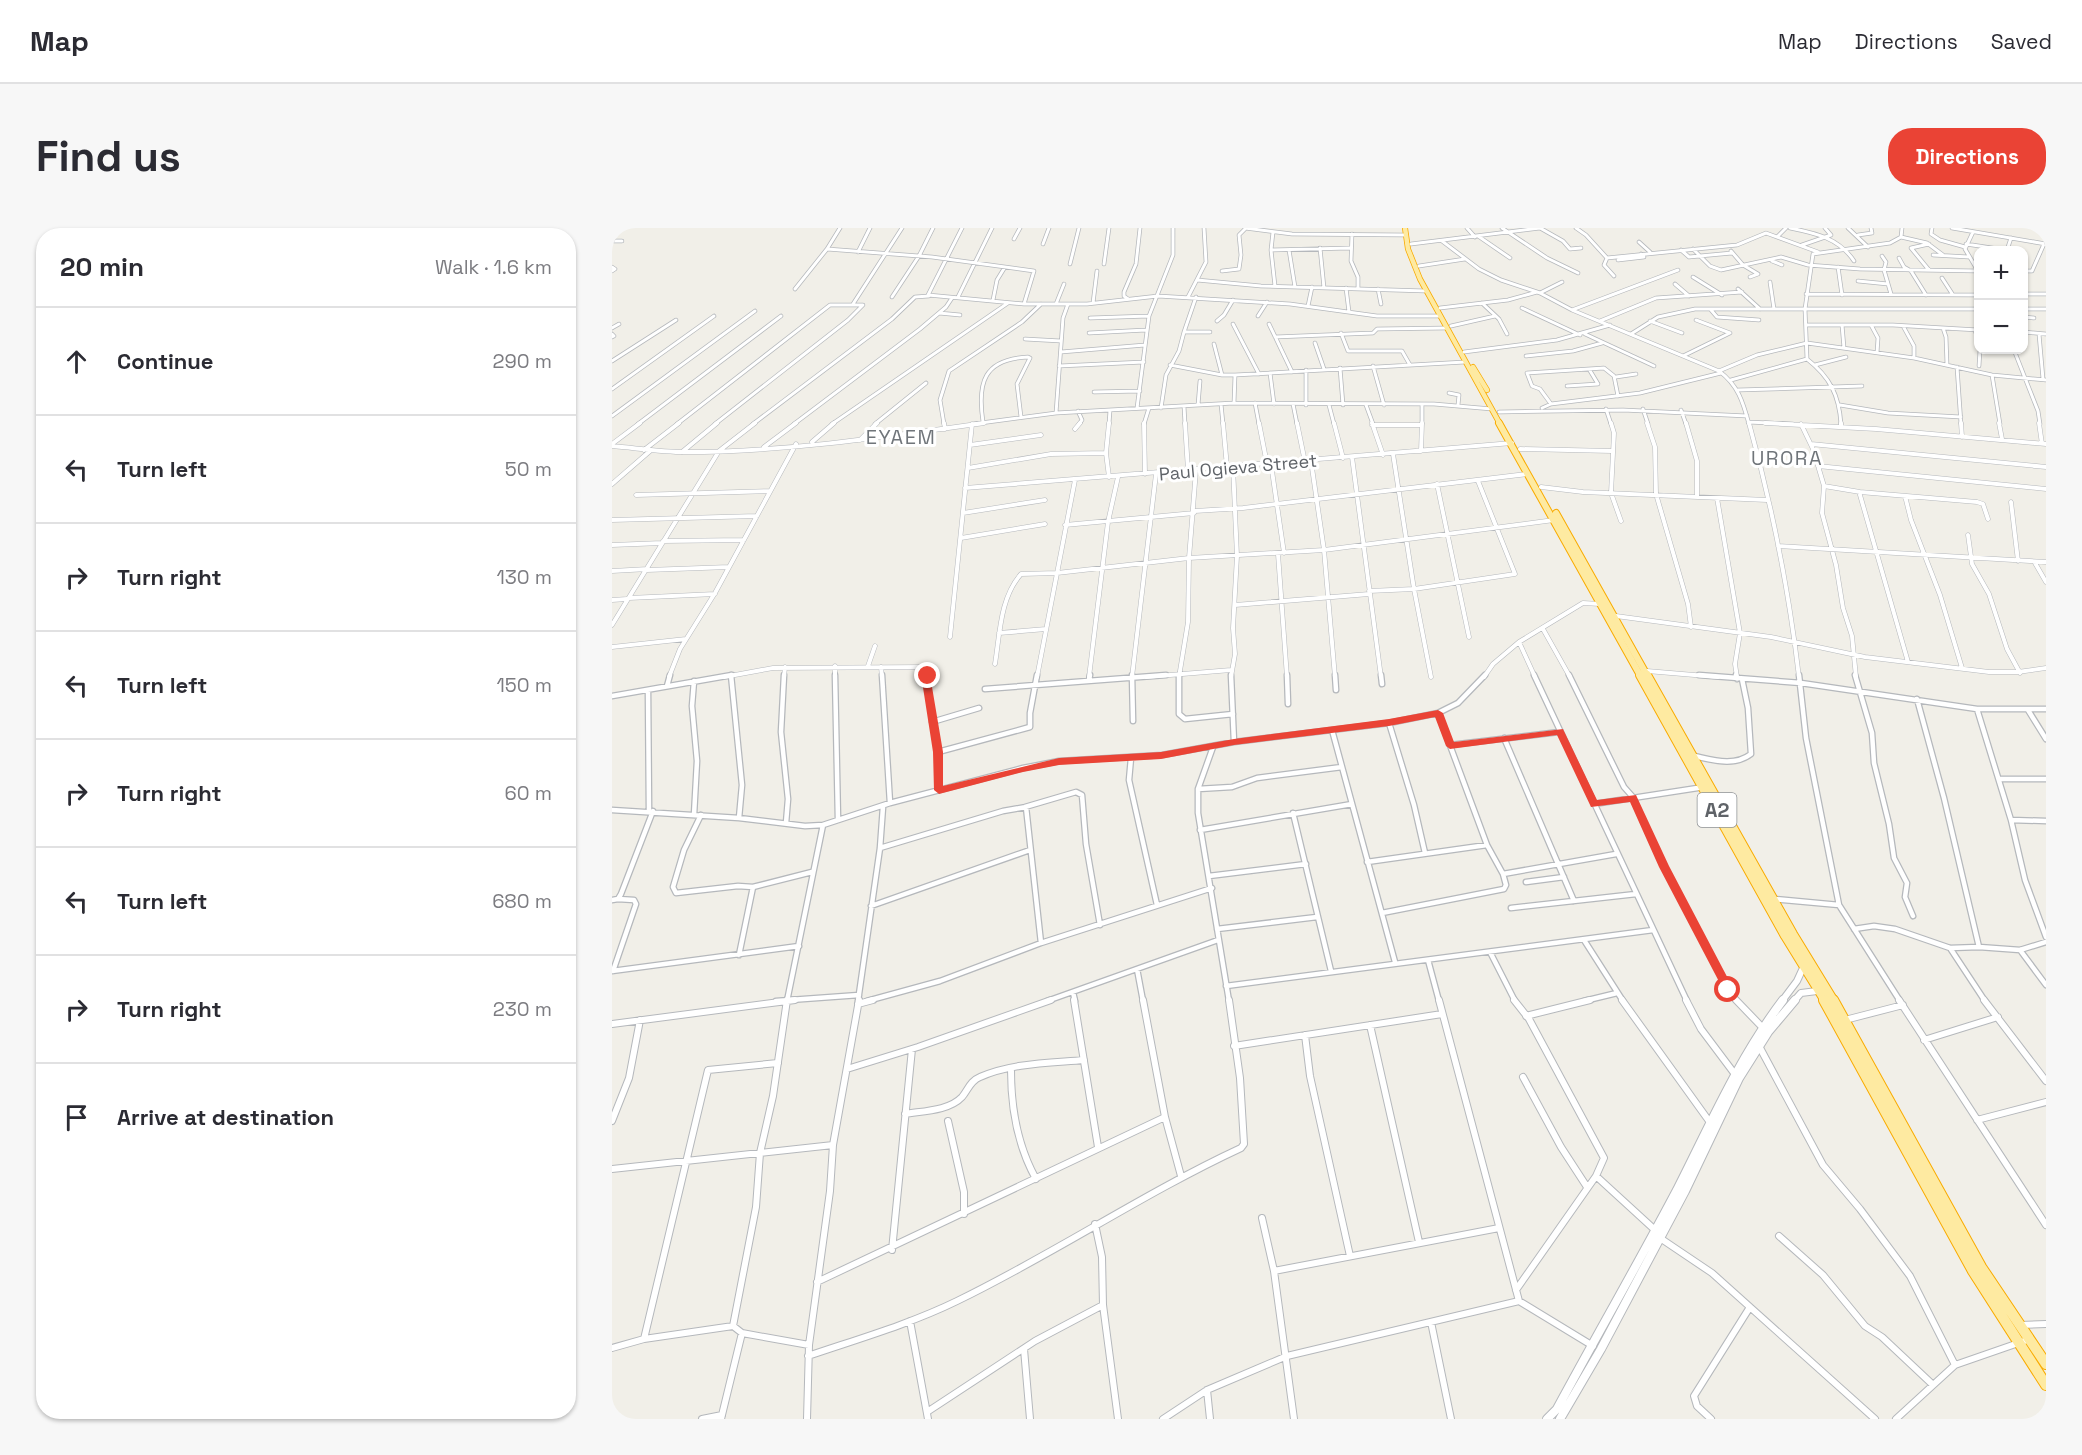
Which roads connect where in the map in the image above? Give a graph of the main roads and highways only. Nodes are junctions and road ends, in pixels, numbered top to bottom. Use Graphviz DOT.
graph roads {
  1 [pos="1406,230"];
  2 [pos="1440,312"];
  3 [pos="1449,327"];
  4 [pos="1496,410"];
  5 [pos="1873,1079"];
  6 [pos="2046,1364"];
  7 [pos="2046,1384"];
  1 -- 2 [label="highway, A2"];
  1 -- 2 [label="highway, A2"];
  2 -- 3 [label="highway, A2"];
  3 -- 4 [label="highway, A2"];
  3 -- 4 [label="highway, A2"];
  4 -- 5 [label="highway, A2"];
  4 -- 5 [label="highway, A2"];
  5 -- 6 [label="highway, A2"];
  5 -- 7 [label="highway, A2"];
}
